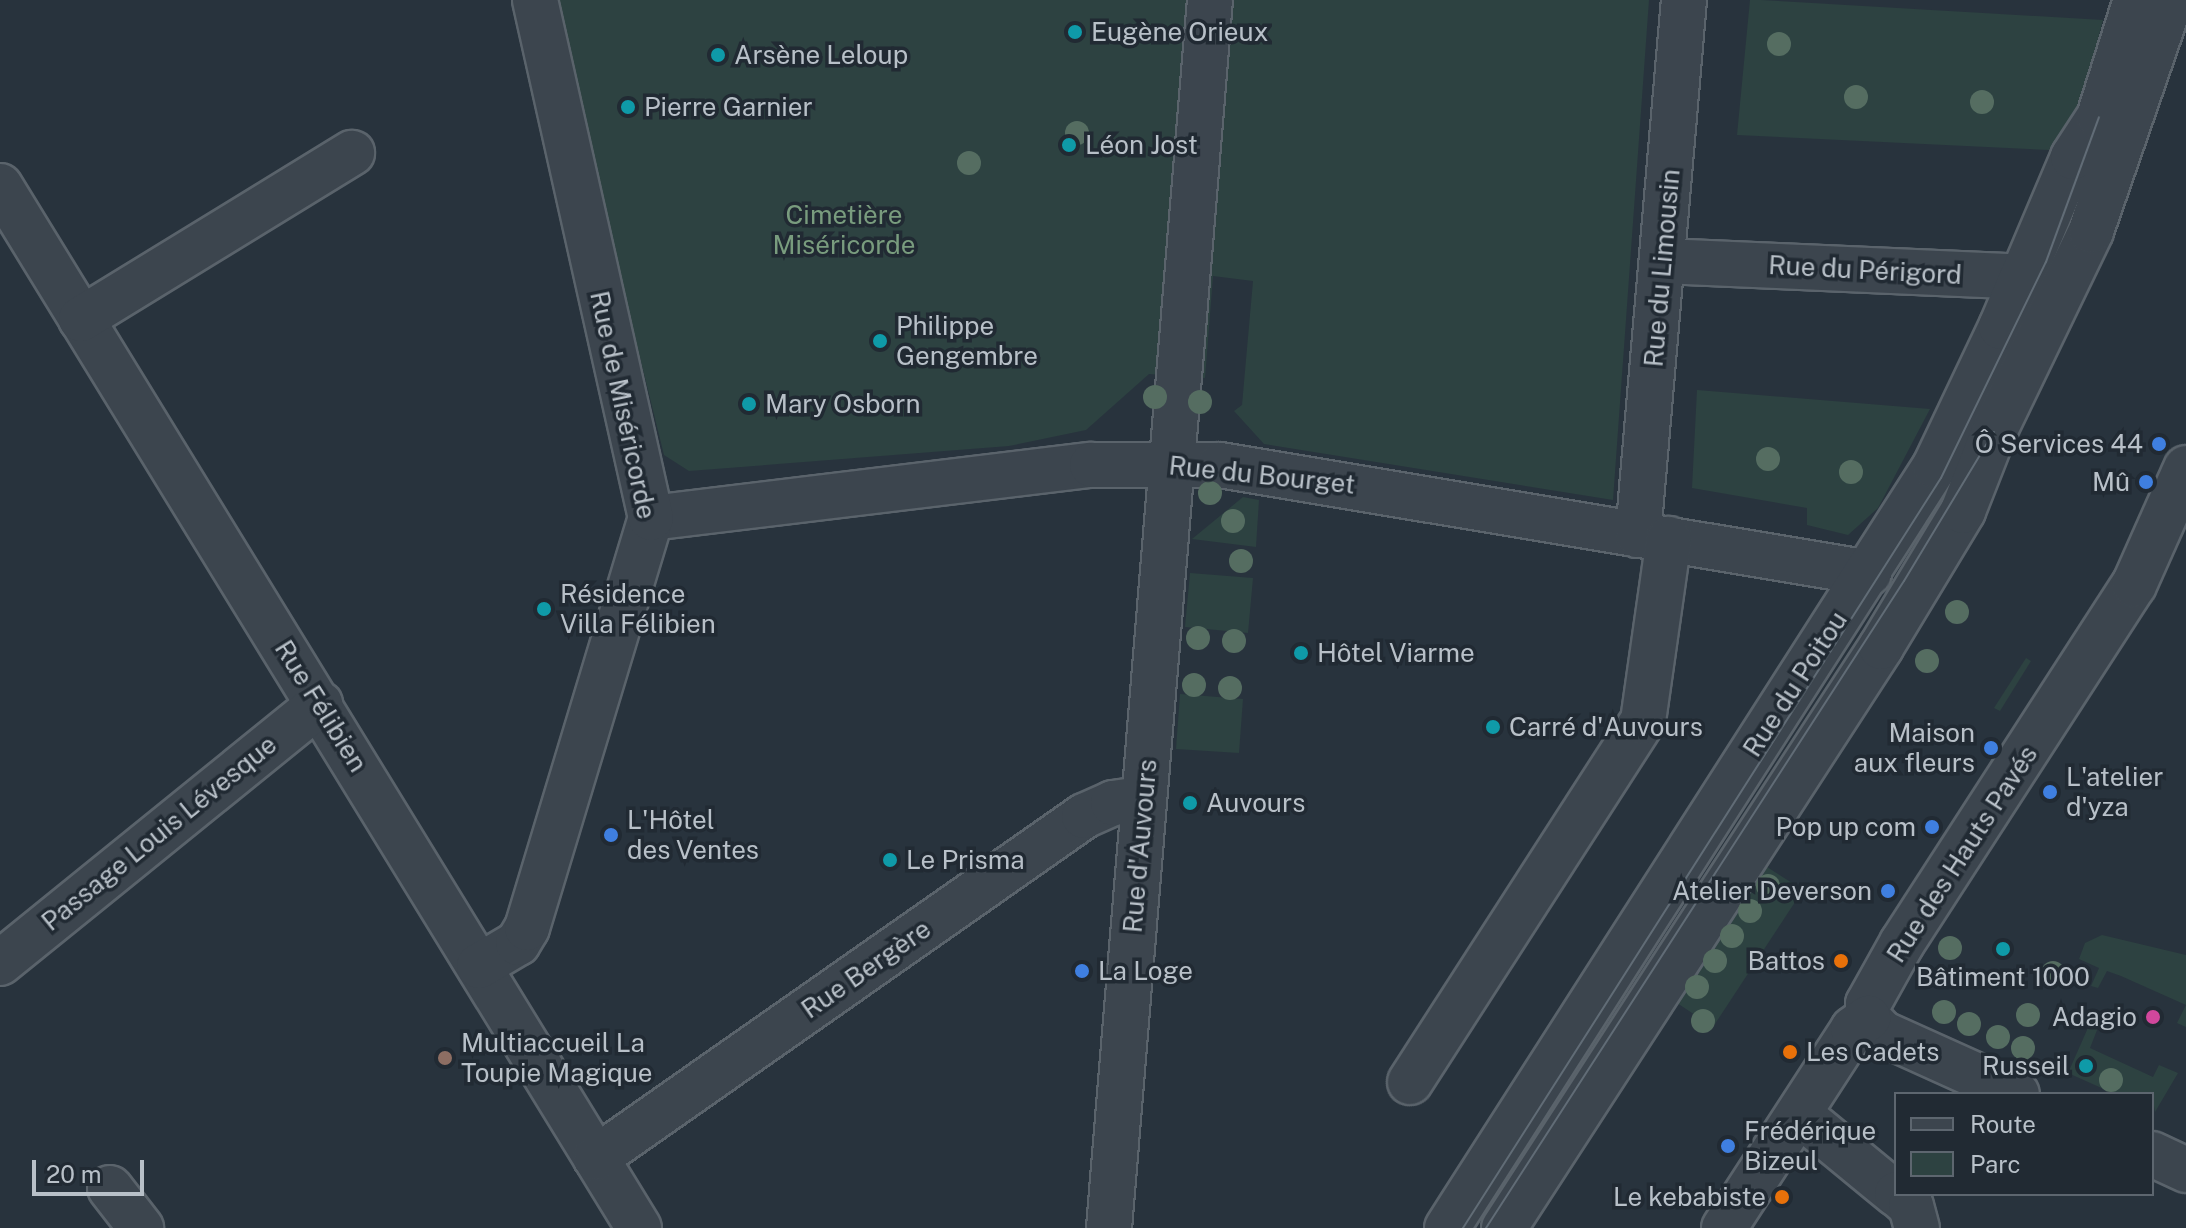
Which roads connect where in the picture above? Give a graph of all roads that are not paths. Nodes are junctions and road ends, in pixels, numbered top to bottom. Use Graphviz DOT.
graph roads {
  1 [pos="535,0"];
  2 [pos="1210,0"];
  3 [pos="1684,0"];
  4 [pos="2136,0"];
  5 [pos="2171,0"];
  6 [pos="352,153"];
  7 [pos="0,186"];
  8 [pos="14,240"];
  9 [pos="1663,261"];
  10 [pos="2024,277"];
  11 [pos="2060,299"];
  12 [pos="81,319"];
  13 [pos="1168,464"];
  14 [pos="2186,468"];
  15 [pos="651,518"];
  16 [pos="1653,537"];
  17 [pos="1869,573"];
  18 [pos="320,704"];
  19 [pos="1143,799"];
  20 [pos="0,963"];
  21 [pos="479,966"];
  22 [pos="1868,1018"];
  23 [pos="1410,1082"];
  24 [pos="2013,1092"];
  25 [pos="1799,1114"];
  26 [pos="2154,1155"];
  27 [pos="596,1158"];
  28 [pos="2186,1170"];
  29 [pos="110,1188"];
  30 [pos="1894,1192"];
  31 [pos="1898,1196"];
  32 [pos="141,1228"];
  33 [pos="639,1228"];
  34 [pos="1109,1228"];
  35 [pos="1447,1228"];
  36 [pos="1504,1228"];
  37 [pos="1724,1228"];
  38 [pos="1917,1228"];
  1 -- 15 [label="street, Rue de Miséricorde"];
  2 -- 13 [label="street, Rue d'Auvours"];
  3 -- 9 [label="street, Rue du Limousin"];
  4 -- 10 [label="street, Rue du Poitou"];
  5 -- 11 [label="street, Rue du Poitou"];
  6 -- 12 [label="street"];
  7 -- 8 [label="street, Rue Félibien"];
  8 -- 12 [label="street, Rue Félibien"];
  9 -- 10 [label="street, Rue du Périgord"];
  9 -- 16 [label="street, Rue du Limousin"];
  10 -- 11 [label="street, Rue du Périgord"];
  10 -- 17 [label="street, Rue du Poitou"];
  11 -- 36 [label="street, Rue du Poitou"];
  12 -- 18 [label="street, Rue Félibien"];
  13 -- 15 [label="street, Rue du Bourget"];
  13 -- 16 [label="street, Rue du Bourget"];
  13 -- 19 [label="street, Rue d'Auvours"];
  14 -- 22 [label="street, Rue des Hauts Pavés"];
  15 -- 21 [label="street, Rue de Miséricorde"];
  16 -- 17 [label="street, Rue du Bourget"];
  16 -- 23 [label="street, Rue du Limousin"];
  17 -- 35 [label="street, Rue du Poitou"];
  18 -- 20 [label="street, Passage Louis Lévesque"];
  18 -- 21 [label="street, Rue Félibien"];
  19 -- 27 [label="street, Rue Bergère"];
  19 -- 34 [label="street, Rue d'Auvours"];
  21 -- 27 [label="street, Rue Félibien"];
  22 -- 24 [label="street"];
  22 -- 25 [label="street, Rue des Hauts Pavés"];
  25 -- 30 [label="street"];
  25 -- 37 [label="street, Rue des Hauts Pavés"];
  26 -- 28 [label="street"];
  27 -- 33 [label="street, Rue Félibien"];
  29 -- 32 [label="street"];
  31 -- 38 [label="street"];
}
